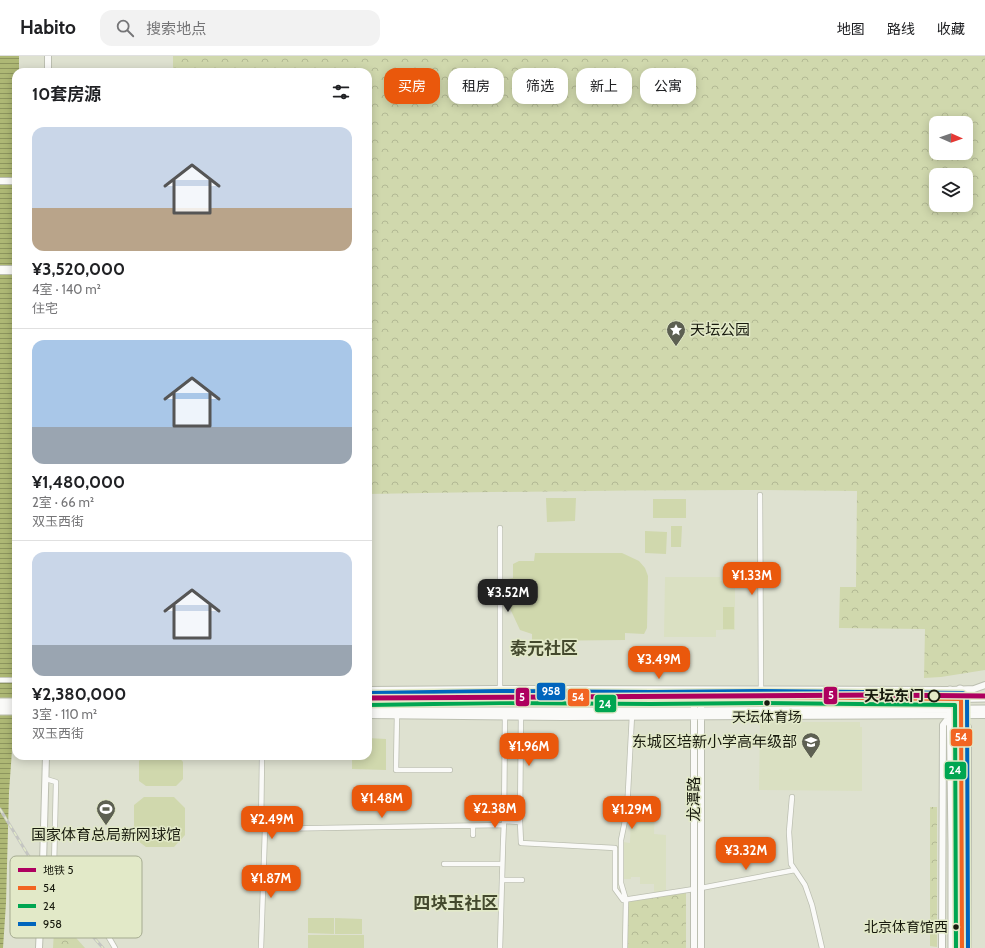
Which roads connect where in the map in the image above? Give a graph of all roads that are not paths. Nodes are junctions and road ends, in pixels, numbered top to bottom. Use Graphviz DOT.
graph roads {
  1 [pos="48,56"];
  2 [pos="48,68"];
  3 [pos="0,181"];
  4 [pos="12,181"];
  5 [pos="0,264"];
  6 [pos="12,265"];
  7 [pos="0,270"];
  8 [pos="12,270"];
  9 [pos="760,495"];
  10 [pos="500,528"];
  11 [pos="0,680"];
  12 [pos="12,680"];
  13 [pos="985,685"];
  14 [pos="500,689"];
  15 [pos="960,689"];
  16 [pos="372,690"];
  17 [pos="950,690"];
  18 [pos="761,693"];
  19 [pos="500,697"];
  20 [pos="697,697"];
  21 [pos="985,698"];
  22 [pos="372,699"];
  23 [pos="950,699"];
  24 [pos="961,699"];
  25 [pos="0,702"];
  26 [pos="12,702"];
  27 [pos="0,706"];
  28 [pos="12,707"];
  29 [pos="985,709"];
  30 [pos="372,710"];
  31 [pos="0,711"];
  32 [pos="12,711"];
  33 [pos="950,712"];
  34 [pos="961,712"];
  35 [pos="398,713"];
  36 [pos="505,714"];
  37 [pos="521,714"];
  38 [pos="632,714"];
  39 [pos="697,714"];
  40 [pos="372,715"];
  41 [pos="985,715"];
  42 [pos="46,760"];
  43 [pos="262,760"];
  44 [pos="450,770"];
  45 [pos="46,779"];
  46 [pos="792,798"];
  47 [pos="520,822"];
  48 [pos="504,823"];
  49 [pos="473,826"];
  50 [pos="263,829"];
  51 [pos="473,834"];
  52 [pos="43,856"];
  53 [pos="54,856"];
  54 [pos="444,864"];
  55 [pos="502,864"];
  56 [pos="795,870"];
  57 [pos="502,880"];
  58 [pos="522,880"];
  59 [pos="697,889"];
  60 [pos="626,900"];
  61 [pos="39,938"];
  62 [pos="109,938"];
  63 [pos="39,948"];
  64 [pos="115,948"];
  65 [pos="261,948"];
  66 [pos="500,948"];
  67 [pos="625,948"];
  68 [pos="694,948"];
  69 [pos="701,948"];
  70 [pos="822,948"];
  71 [pos="942,948"];
  72 [pos="952,948"];
  73 [pos="962,948"];
  74 [pos="968,948"];
  1 -- 2 [label="street"];
  3 -- 4 [label="street"];
  5 -- 6 [label="highway"];
  7 -- 8 [label="highway"];
  9 -- 18 [label="street"];
  10 -- 14 [label="street"];
  11 -- 12 [label="street"];
  13 -- 15 [label="street"];
  14 -- 16 [label="street"];
  14 -- 18 [label="street"];
  14 -- 19 [label="street"];
  15 -- 17 [label="street"];
  15 -- 24 [label="main road"];
  17 -- 18 [label="street"];
  17 -- 23 [label="main road"];
  18 -- 20 [label="main road"];
  18 -- 23 [label="main road"];
  19 -- 20 [label="main road"];
  19 -- 22 [label="main road"];
  20 -- 39 [label="street, 龙潭路"];
  21 -- 24 [label="main road"];
  23 -- 24 [label="main road"];
  23 -- 33 [label="main road"];
  24 -- 34 [label="main road"];
  25 -- 26 [label="main road"];
  27 -- 28 [label="street"];
  29 -- 34 [label="main road"];
  30 -- 35 [label="main road"];
  31 -- 32 [label="main road"];
  33 -- 34 [label="main road"];
  33 -- 39 [label="main road"];
  33 -- 71 [label="street"];
  33 -- 72 [label="main road"];
  34 -- 41 [label="street"];
  34 -- 73 [label="main road"];
  34 -- 74 [label="street"];
  35 -- 36 [label="main road"];
  35 -- 40 [label="street"];
  35 -- 44 [label="street"];
  36 -- 37 [label="main road"];
  36 -- 48 [label="street"];
  37 -- 38 [label="main road"];
  37 -- 47 [label="street"];
  38 -- 39 [label="main road"];
  38 -- 60 [label="street"];
  39 -- 59 [label="street, 龙潭路"];
  42 -- 45 [label="street"];
  43 -- 50 [label="street"];
  45 -- 52 [label="street"];
  45 -- 53 [label="street"];
  46 -- 56 [label="street"];
  47 -- 48 [label="street"];
  47 -- 60 [label="street"];
  48 -- 49 [label="street"];
  48 -- 55 [label="street"];
  49 -- 50 [label="street"];
  49 -- 51 [label="street"];
  50 -- 65 [label="street"];
  54 -- 55 [label="street"];
  55 -- 57 [label="street"];
  56 -- 59 [label="street"];
  56 -- 70 [label="street"];
  57 -- 58 [label="street"];
  57 -- 66 [label="street"];
  59 -- 60 [label="street"];
  59 -- 68 [label="street, 龙潭路"];
  59 -- 69 [label="street, 龙潭路"];
  60 -- 67 [label="street"];
  61 -- 63 [label="street"];
  62 -- 64 [label="street"];
}
